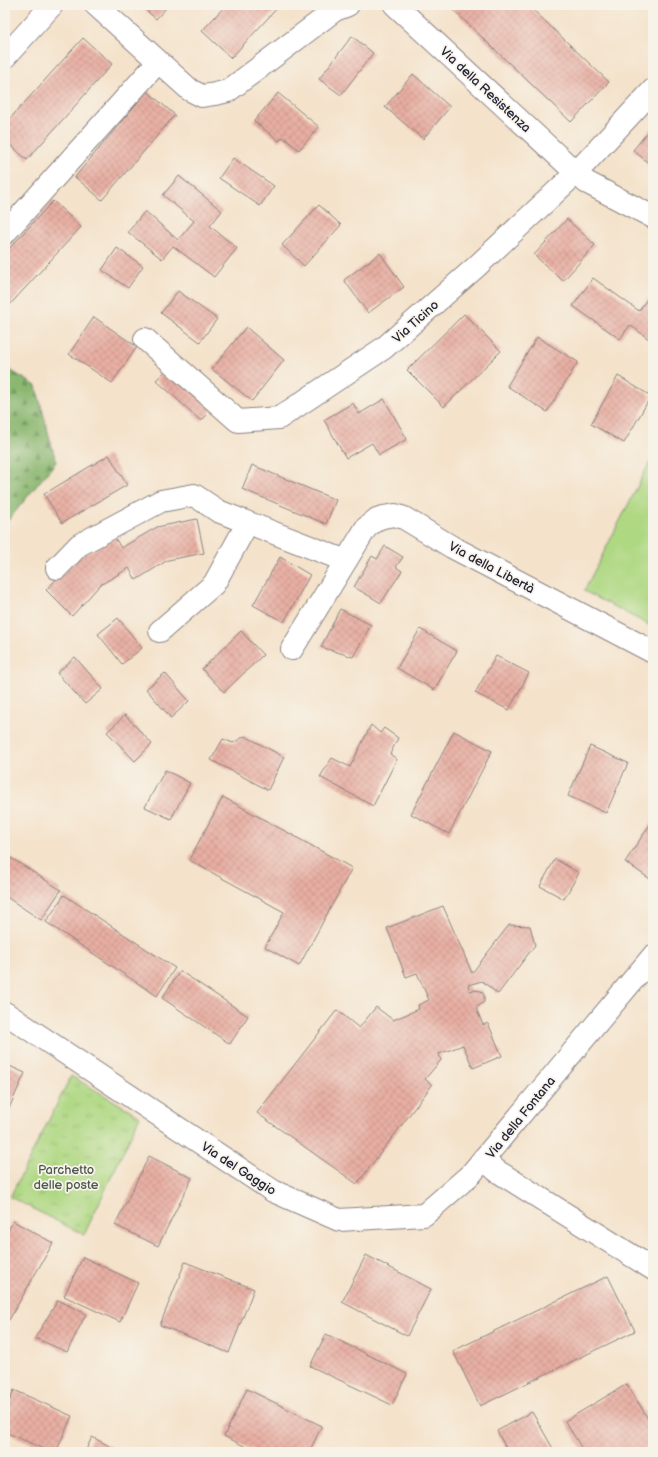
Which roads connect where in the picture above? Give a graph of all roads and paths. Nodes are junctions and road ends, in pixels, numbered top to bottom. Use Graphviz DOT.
graph roads {
  1 [pos="52,5"];
  2 [pos="96,5"];
  3 [pos="348,5"];
  4 [pos="395,5"];
  5 [pos="5,57"];
  6 [pos="158,62"];
  7 [pos="653,90"];
  8 [pos="576,173"];
  9 [pos="653,217"];
  10 [pos="5,233"];
  11 [pos="145,339"];
  12 [pos="247,524"];
  13 [pos="346,562"];
  14 [pos="57,568"];
  15 [pos="160,631"];
  16 [pos="292,649"];
  17 [pos="653,652"];
  18 [pos="653,956"];
  19 [pos="5,1013"];
  20 [pos="483,1159"];
  21 [pos="653,1269"];
  1 -- 5 [label="street"];
  2 -- 6 [label="street"];
  3 -- 6 [label="street"];
  4 -- 8 [label="street, Via della Resistenza"];
  6 -- 10 [label="street"];
  7 -- 8 [label="street, Via Ticino"];
  8 -- 9 [label="street, Via della Resistenza"];
  8 -- 11 [label="street, Via Ticino"];
  12 -- 13 [label="street"];
  12 -- 14 [label="street"];
  12 -- 15 [label="street"];
  13 -- 16 [label="street, Via della Libertà"];
  13 -- 17 [label="street, Via della Libertà"];
  18 -- 20 [label="street, Via della Fontana"];
  19 -- 20 [label="street, Via del Gaggio"];
  20 -- 21 [label="street, Via della Fontana"];
}
